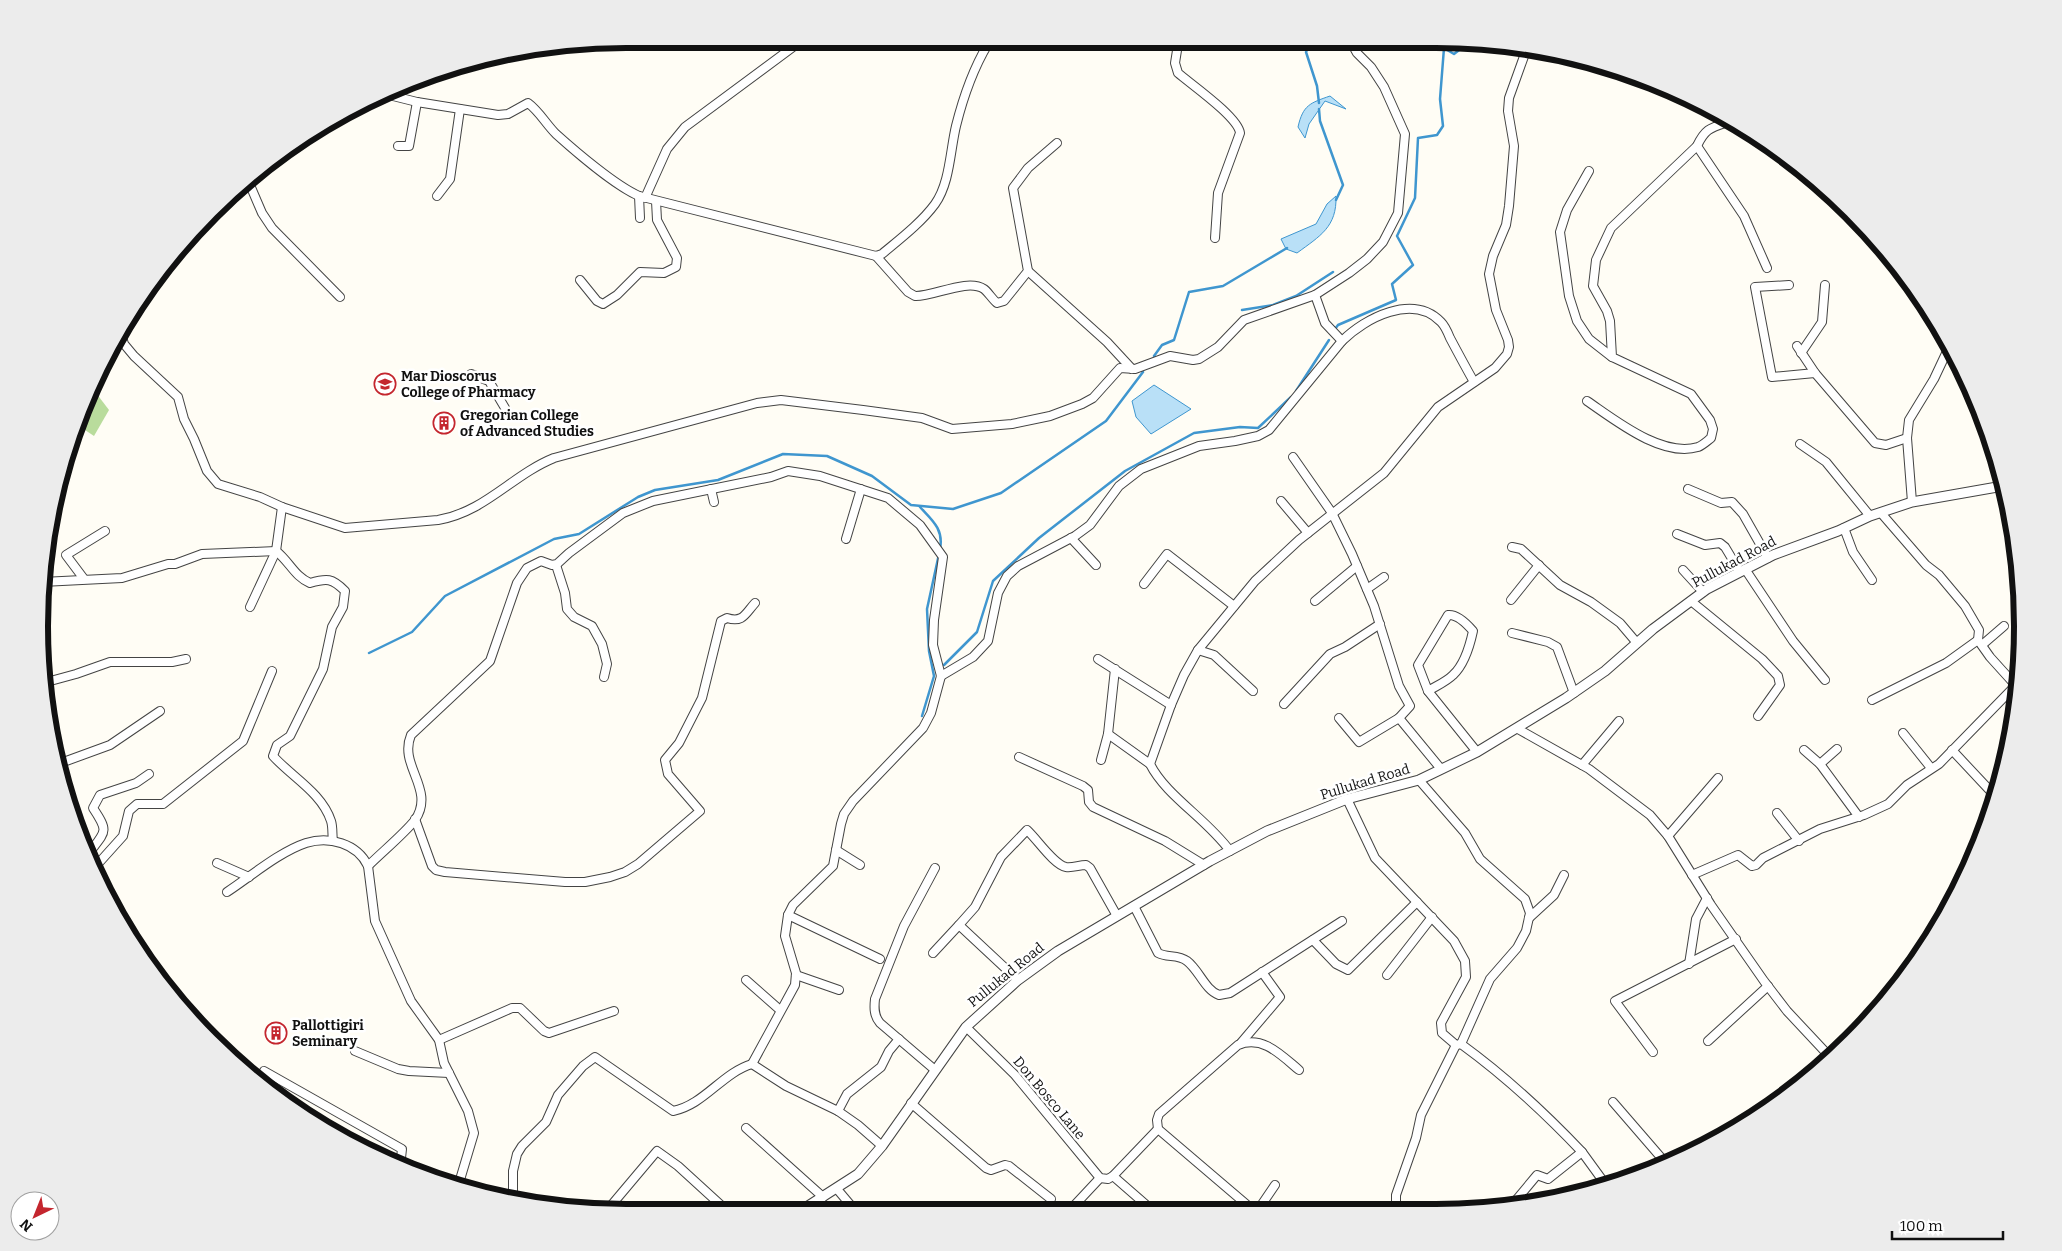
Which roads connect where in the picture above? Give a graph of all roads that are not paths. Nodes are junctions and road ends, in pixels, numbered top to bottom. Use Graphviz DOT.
graph roads {
  1 [pos="793,47"];
  2 [pos="986,47"];
  3 [pos="1178,47"];
  4 [pos="1354,47"];
  5 [pos="1525,54"];
  6 [pos="393,96"];
  7 [pos="417,102"];
  8 [pos="460,109"];
  9 [pos="1723,124"];
  10 [pos="1057,143"];
  11 [pos="398,146"];
  12 [pos="1697,146"];
  13 [pos="1589,171"];
  14 [pos="251,185"];
  15 [pos="437,196"];
  16 [pos="642,197"];
  17 [pos="656,201"];
  18 [pos="640,218"];
  19 [pos="1215,238"];
  20 [pos="876,256"];
  21 [pos="1767,268"];
  22 [pos="1028,271"];
  23 [pos="580,280"];
  24 [pos="1789,285"];
  25 [pos="1825,285"];
  26 [pos="1315,294"];
  27 [pos="340,297"];
  28 [pos="123,340"];
  29 [pos="1342,341"];
  30 [pos="1946,354"];
  31 [pos="1612,357"];
  32 [pos="1132,369"];
  33 [pos="1815,373"];
  34 [pos="471,374"];
  35 [pos="1474,382"];
  36 [pos="1587,401"];
  37 [pos="505,408"];
  38 [pos="1907,438"];
  39 [pos="1800,444"];
  40 [pos="1292,457"];
  41 [pos="1997,487"];
  42 [pos="711,489"];
  43 [pos="861,489"];
  44 [pos="1688,489"];
  45 [pos="1281,501"];
  46 [pos="714,502"];
  47 [pos="1912,502"];
  48 [pos="282,507"];
  49 [pos="1332,513"];
  50 [pos="1881,513"];
  51 [pos="1870,516"];
  52 [pos="1844,528"];
  53 [pos="105,531"];
  54 [pos="1308,533"];
  55 [pos="1678,534"];
  56 [pos="1072,538"];
  57 [pos="846,539"];
  58 [pos="1512,546"];
  59 [pos="276,551"];
  60 [pos="1768,558"];
  61 [pos="556,565"];
  62 [pos="1096,565"];
  63 [pos="1356,566"];
  64 [pos="1539,566"];
  65 [pos="1683,570"];
  66 [pos="1743,571"];
  67 [pos="1384,577"];
  68 [pos="84,579"];
  69 [pos="1872,580"];
  70 [pos="50,581"];
  71 [pos="1144,584"];
  72 [pos="1367,589"];
  73 [pos="1703,592"];
  74 [pos="1511,600"];
  75 [pos="1315,601"];
  76 [pos="1691,601"];
  77 [pos="754,603"];
  78 [pos="1234,606"];
  79 [pos="250,607"];
  80 [pos="1380,624"];
  81 [pos="2004,626"];
  82 [pos="1512,633"];
  83 [pos="1980,642"];
  84 [pos="1637,643"];
  85 [pos="1198,650"];
  86 [pos="186,659"];
  87 [pos="1098,659"];
  88 [pos="1115,669"];
  89 [pos="272,671"];
  90 [pos="941,676"];
  91 [pos="604,677"];
  92 [pos="1825,680"];
  93 [pos="50,681"];
  94 [pos="2012,681"];
  95 [pos="2011,689"];
  96 [pos="1253,691"];
  97 [pos="1428,691"];
  98 [pos="1574,693"];
  99 [pos="1872,700"];
  100 [pos="1284,704"];
  101 [pos="1171,705"];
  102 [pos="160,711"];
  103 [pos="1758,716"];
  104 [pos="1339,718"];
  105 [pos="1398,718"];
  106 [pos="1619,721"];
  107 [pos="1518,729"];
  108 [pos="1903,733"];
  109 [pos="1108,734"];
  110 [pos="1838,749"];
  111 [pos="1804,750"];
  112 [pos="1952,750"];
  113 [pos="1478,752"];
  114 [pos="1019,756"];
  115 [pos="1101,760"];
  116 [pos="64,762"];
  117 [pos="1150,764"];
  118 [pos="1820,764"];
  119 [pos="1582,765"];
  120 [pos="1931,768"];
  121 [pos="1441,769"];
  122 [pos="149,774"];
  123 [pos="1718,778"];
  124 [pos="1419,780"];
  125 [pos="1990,791"];
  126 [pos="1347,800"];
  127 [pos="1777,813"];
  128 [pos="1858,817"];
  129 [pos="415,819"];
  130 [pos="1668,836"];
  131 [pos="333,841"];
  132 [pos="1799,841"];
  133 [pos="92,849"];
  134 [pos="836,850"];
  135 [pos="1230,851"];
  136 [pos="99,863"];
  137 [pos="216,863"];
  138 [pos="860,865"];
  139 [pos="1204,865"];
  140 [pos="368,866"];
  141 [pos="935,868"];
  142 [pos="1564,875"];
  143 [pos="1692,875"];
  144 [pos="249,877"];
  145 [pos="227,892"];
  146 [pos="1707,898"];
  147 [pos="1417,902"];
  148 [pos="1134,906"];
  149 [pos="788,915"];
  150 [pos="1117,916"];
  151 [pos="1432,917"];
  152 [pos="1529,918"];
  153 [pos="1342,921"];
  154 [pos="959,925"];
  155 [pos="1736,939"];
  156 [pos="1313,940"];
  157 [pos="934,953"];
  158 [pos="880,959"];
  159 [pos="1688,964"];
  160 [pos="1262,972"];
  161 [pos="796,975"];
  162 [pos="1387,975"];
  163 [pos="746,980"];
  164 [pos="1018,980"];
  165 [pos="1768,986"];
  166 [pos="840,990"];
  167 [pos="780,1010"];
  168 [pos="614,1011"];
  169 [pos="966,1027"];
  170 [pos="439,1040"];
  171 [pos="899,1040"];
  172 [pos="1708,1041"];
  173 [pos="1458,1044"];
  174 [pos="1238,1045"];
  175 [pos="355,1051"];
  176 [pos="1652,1052"];
  177 [pos="1826,1052"];
  178 [pos="752,1064"];
  179 [pos="935,1070"];
  180 [pos="1299,1070"];
  181 [pos="264,1071"];
  182 [pos="446,1071"];
  183 [pos="1613,1102"];
  184 [pos="911,1103"];
  185 [pos="838,1111"];
  186 [pos="746,1128"];
  187 [pos="1158,1129"];
  188 [pos="882,1146"];
  189 [pos="1582,1152"];
  190 [pos="1662,1158"];
  191 [pos="401,1159"];
  192 [pos="1113,1176"];
  193 [pos="1100,1178"];
  194 [pos="461,1179"];
  195 [pos="1602,1179"];
  196 [pos="1275,1185"];
  197 [pos="837,1189"];
  198 [pos="513,1192"];
  199 [pos="824,1197"];
  200 [pos="1051,1198"];
  201 [pos="1518,1198"];
  202 [pos="613,1203"];
  203 [pos="720,1204"];
  204 [pos="812,1204"];
  205 [pos="850,1204"];
  206 [pos="1077,1204"];
  207 [pos="1144,1204"];
  208 [pos="1246,1204"];
  209 [pos="1262,1204"];
  210 [pos="1396,1204"];
  1 -- 16 [label="street"];
  2 -- 20 [label="street"];
  3 -- 19 [label="street"];
  4 -- 26 [label="street"];
  5 -- 35 [label="street"];
  6 -- 7 [label="street"];
  7 -- 8 [label="street"];
  7 -- 11 [label="street"];
  8 -- 15 [label="street"];
  8 -- 16 [label="street"];
  9 -- 12 [label="street"];
  10 -- 22 [label="street"];
  12 -- 21 [label="street"];
  12 -- 31 [label="street"];
  13 -- 31 [label="street"];
  14 -- 27 [label="street"];
  16 -- 17 [label="street"];
  16 -- 18 [label="street"];
  17 -- 20 [label="street"];
  17 -- 23 [label="street"];
  20 -- 22 [label="street"];
  22 -- 32 [label="street"];
  24 -- 33 [label="street"];
  25 -- 33 [label="street"];
  26 -- 29 [label="street"];
  26 -- 32 [label="street"];
  28 -- 48 [label="street"];
  29 -- 35 [label="street"];
  29 -- 56 [label="street"];
  30 -- 38 [label="street"];
  31 -- 36 [label="street"];
  32 -- 48 [label="street"];
  33 -- 38 [label="street"];
  34 -- 37 [label="street"];
  35 -- 49 [label="street"];
  38 -- 47 [label="street"];
  39 -- 51 [label="street"];
  40 -- 49 [label="street"];
  41 -- 47 [label="street, Pullukad Road"];
  42 -- 43 [label="street"];
  42 -- 46 [label="street"];
  42 -- 61 [label="street"];
  43 -- 57 [label="street"];
  43 -- 90 [label="street"];
  44 -- 60 [label="street"];
  45 -- 54 [label="street"];
  47 -- 50 [label="street, Pullukad Road"];
  48 -- 59 [label="street"];
  49 -- 54 [label="street"];
  49 -- 63 [label="street"];
  50 -- 51 [label="street, Pullukad Road"];
  50 -- 83 [label="street"];
  51 -- 52 [label="street, Pullukad Road"];
  52 -- 60 [label="street, Pullukad Road"];
  52 -- 69 [label="street"];
  53 -- 68 [label="street"];
  54 -- 78 [label="street"];
  55 -- 66 [label="street"];
  56 -- 62 [label="street"];
  56 -- 90 [label="street"];
  58 -- 64 [label="street"];
  59 -- 68 [label="street"];
  59 -- 79 [label="street"];
  59 -- 131 [label="street"];
  60 -- 66 [label="street, Pullukad Road"];
  61 -- 91 [label="street"];
  61 -- 129 [label="street"];
  63 -- 72 [label="street"];
  63 -- 75 [label="street"];
  64 -- 74 [label="street"];
  64 -- 84 [label="street"];
  65 -- 73 [label="street"];
  66 -- 73 [label="street, Pullukad Road"];
  66 -- 92 [label="street"];
  67 -- 72 [label="street"];
  68 -- 70 [label="street"];
  71 -- 78 [label="street"];
  72 -- 80 [label="street"];
  73 -- 76 [label="street, Pullukad Road"];
  76 -- 84 [label="street, Pullukad Road"];
  76 -- 103 [label="street"];
  77 -- 129 [label="street"];
  78 -- 85 [label="street"];
  80 -- 100 [label="street"];
  80 -- 105 [label="street"];
  81 -- 83 [label="street"];
  82 -- 98 [label="street"];
  83 -- 94 [label="street"];
  83 -- 99 [label="street"];
  84 -- 98 [label="street, Pullukad Road"];
  85 -- 96 [label="street"];
  85 -- 101 [label="street"];
  86 -- 93 [label="street"];
  87 -- 88 [label="street"];
  88 -- 101 [label="street"];
  88 -- 109 [label="street"];
  89 -- 136 [label="street"];
  90 -- 134 [label="street"];
  95 -- 112 [label="street"];
  97 -- 97 [label="street"];
  97 -- 113 [label="street"];
  98 -- 107 [label="street, Pullukad Road"];
  101 -- 117 [label="street"];
  102 -- 116 [label="street"];
  104 -- 105 [label="street"];
  105 -- 121 [label="street"];
  106 -- 119 [label="street"];
  107 -- 113 [label="street, Pullukad Road"];
  107 -- 119 [label="street"];
  108 -- 120 [label="street"];
  109 -- 115 [label="street"];
  109 -- 117 [label="street"];
  110 -- 118 [label="street"];
  111 -- 118 [label="street"];
  112 -- 120 [label="street"];
  112 -- 125 [label="street"];
  113 -- 121 [label="street, Pullukad Road"];
  114 -- 139 [label="street"];
  117 -- 135 [label="street"];
  118 -- 128 [label="street"];
  119 -- 130 [label="street"];
  120 -- 128 [label="street"];
  121 -- 124 [label="street, Pullukad Road"];
  122 -- 133 [label="street"];
  123 -- 130 [label="street"];
  124 -- 126 [label="street, Pullukad Road"];
  124 -- 152 [label="street"];
  126 -- 135 [label="street, Pullukad Road"];
  126 -- 147 [label="street"];
  127 -- 132 [label="street"];
  128 -- 132 [label="street"];
  129 -- 140 [label="street"];
  130 -- 143 [label="street"];
  131 -- 140 [label="street"];
  131 -- 144 [label="street"];
  132 -- 143 [label="street"];
  134 -- 138 [label="street"];
  134 -- 149 [label="street"];
  135 -- 139 [label="street, Pullukad Road"];
  137 -- 144 [label="street"];
  139 -- 148 [label="street, Pullukad Road"];
  140 -- 170 [label="street"];
  141 -- 171 [label="street"];
  142 -- 152 [label="street"];
  143 -- 146 [label="street"];
  144 -- 145 [label="street"];
  146 -- 155 [label="street"];
  146 -- 159 [label="street"];
  147 -- 151 [label="street"];
  147 -- 156 [label="street"];
  148 -- 150 [label="street, Pullukad Road"];
  148 -- 160 [label="street"];
  149 -- 158 [label="street"];
  149 -- 161 [label="street"];
  150 -- 154 [label="street"];
  150 -- 164 [label="street, Pullukad Road"];
  151 -- 162 [label="street"];
  151 -- 173 [label="street"];
  152 -- 173 [label="street"];
  153 -- 156 [label="street"];
  154 -- 157 [label="street"];
  154 -- 164 [label="street"];
  155 -- 159 [label="street"];
  155 -- 165 [label="street"];
  156 -- 160 [label="street"];
  159 -- 176 [label="street"];
  160 -- 174 [label="street"];
  161 -- 166 [label="street"];
  161 -- 167 [label="street"];
  163 -- 167 [label="street"];
  164 -- 169 [label="street, Pullukad Road"];
  165 -- 172 [label="street"];
  165 -- 177 [label="street"];
  167 -- 178 [label="street"];
  168 -- 170 [label="street"];
  169 -- 179 [label="street, Pullukad Road"];
  169 -- 193 [label="street, Don Bosco Lane"];
  170 -- 182 [label="street"];
  171 -- 179 [label="street"];
  171 -- 185 [label="street"];
  173 -- 189 [label="street"];
  173 -- 210 [label="street"];
  174 -- 180 [label="street"];
  174 -- 187 [label="street"];
  175 -- 182 [label="street"];
  178 -- 185 [label="street"];
  178 -- 198 [label="street"];
  179 -- 184 [label="street, Pullukad Road"];
  181 -- 191 [label="street"];
  182 -- 194 [label="street"];
  183 -- 190 [label="street"];
  184 -- 188 [label="street, Pullukad Road"];
  184 -- 200 [label="street"];
  185 -- 188 [label="street"];
  186 -- 199 [label="street"];
  187 -- 192 [label="street"];
  187 -- 208 [label="street"];
  188 -- 197 [label="street, Pullukad Road"];
  189 -- 195 [label="street"];
  189 -- 201 [label="street"];
  192 -- 193 [label="street"];
  192 -- 207 [label="street"];
  193 -- 206 [label="street"];
  196 -- 209 [label="street"];
  197 -- 199 [label="street, Pullukad Road"];
  197 -- 205 [label="street"];
  199 -- 204 [label="street, Pullukad Road"];
  202 -- 203 [label="street"];
}
